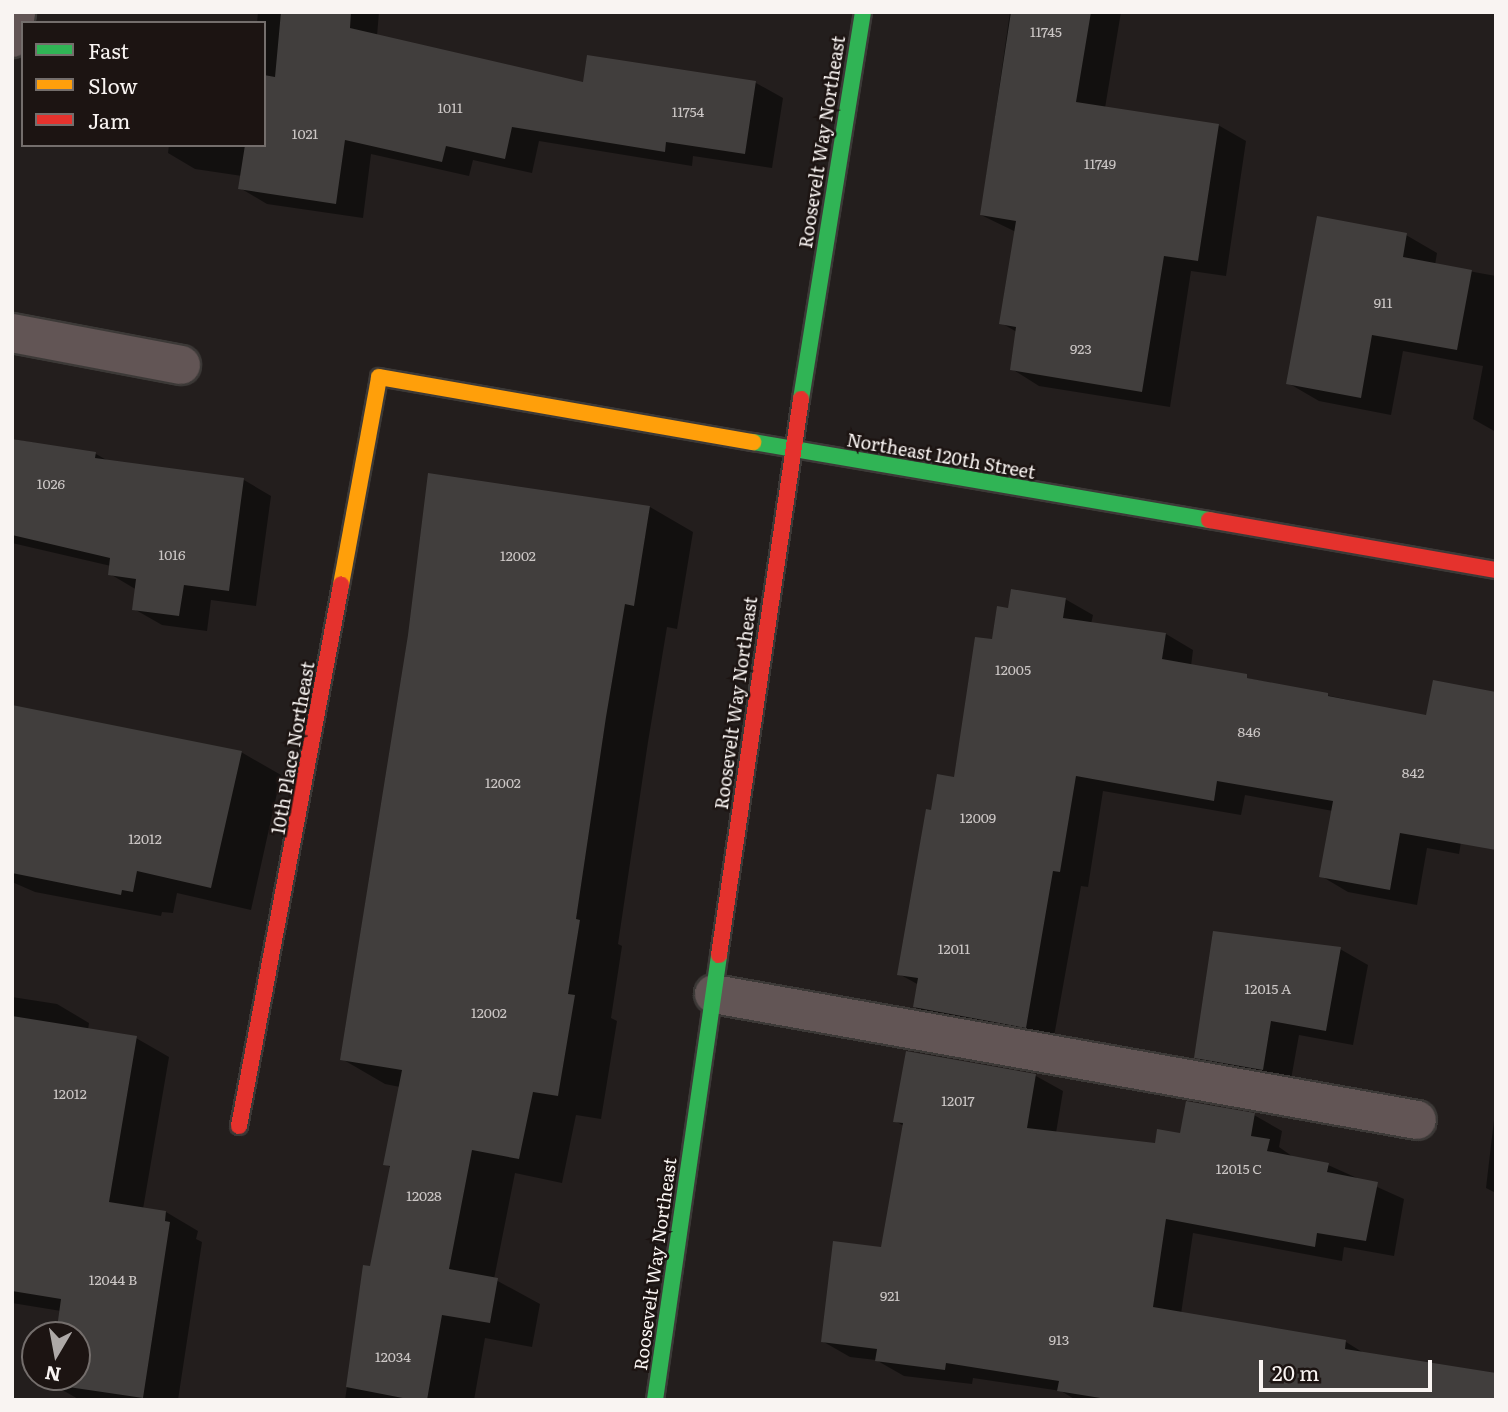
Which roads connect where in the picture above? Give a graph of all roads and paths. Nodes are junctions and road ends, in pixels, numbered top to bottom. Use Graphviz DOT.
graph roads {
  1 [pos="16,12"];
  2 [pos="863,12"];
  3 [pos="12,38"];
  4 [pos="12,333"];
  5 [pos="181,365"];
  6 [pos="379,377"];
  7 [pos="793,451"];
  8 [pos="1496,570"];
  9 [pos="713,994"];
  10 [pos="1418,1120"];
  11 [pos="239,1126"];
  12 [pos="655,1400"];
  1 -- 3 [label="street"];
  2 -- 7 [label="street, Roosevelt Way Northeast"];
  4 -- 5 [label="street"];
  6 -- 7 [label="street, Northeast 120th Street"];
  6 -- 11 [label="street, 10th Place Northeast"];
  7 -- 8 [label="street, Northeast 120th Street"];
  7 -- 9 [label="street, Roosevelt Way Northeast"];
  9 -- 10 [label="street"];
  9 -- 12 [label="street, Roosevelt Way Northeast"];
}
